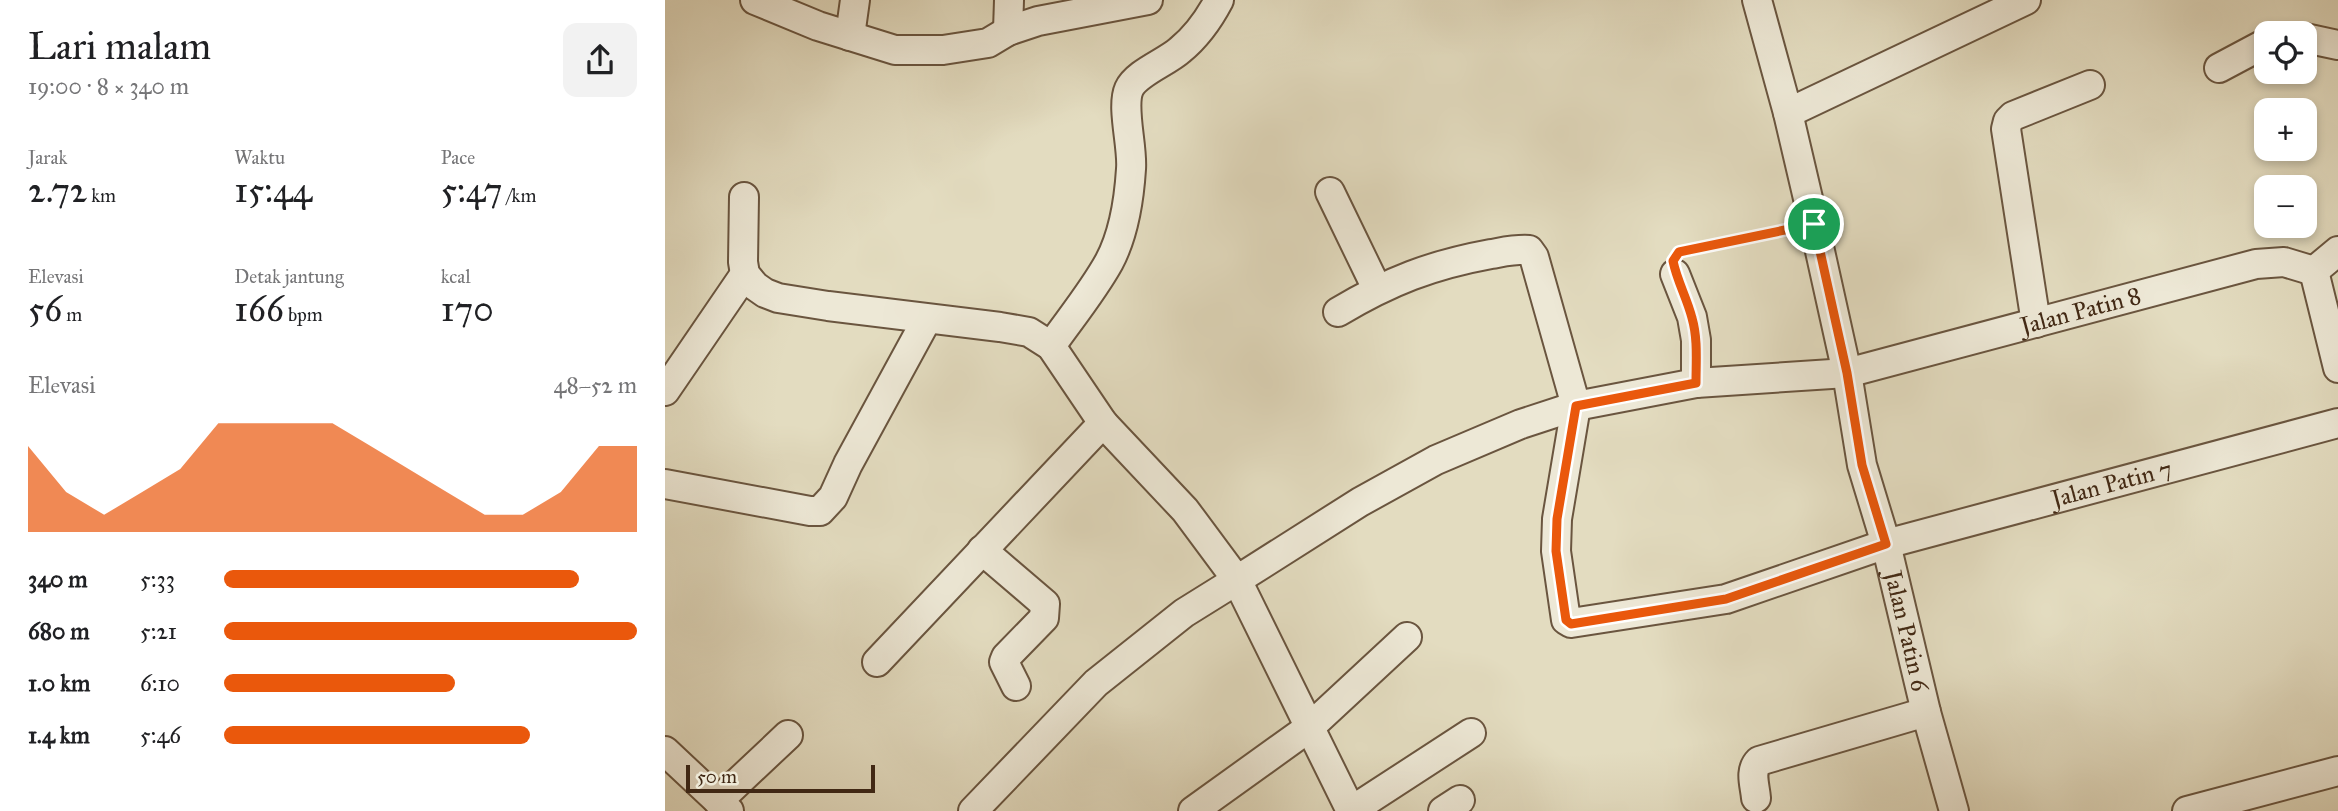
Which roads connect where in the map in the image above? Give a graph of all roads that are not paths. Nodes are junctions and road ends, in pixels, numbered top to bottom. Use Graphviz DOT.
graph roads {
  1 [pos="755,0"];
  2 [pos="855,0"];
  3 [pos="1009,0"];
  4 [pos="1148,0"];
  5 [pos="1219,0"];
  6 [pos="1756,0"];
  7 [pos="2026,0"];
  8 [pos="1983,9"];
  9 [pos="1008,32"];
  10 [pos="850,36"];
  11 [pos="2317,41"];
  12 [pos="2338,45"];
  13 [pos="2254,49"];
  14 [pos="2219,68"];
  15 [pos="2090,85"];
  16 [pos="1788,113"];
  17 [pos="1330,192"];
  18 [pos="744,197"];
  19 [pos="2338,251"];
  20 [pos="2314,271"];
  21 [pos="745,274"];
  22 [pos="1675,274"];
  23 [pos="1377,289"];
  24 [pos="1338,312"];
  25 [pos="927,319"];
  26 [pos="2036,323"];
  27 [pos="1051,346"];
  28 [pos="2338,368"];
  29 [pos="1847,373"];
  30 [pos="1696,383"];
  31 [pos="665,391"];
  32 [pos="1576,406"];
  33 [pos="1103,423"];
  34 [pos="2338,423"];
  35 [pos="665,484"];
  36 [pos="1886,544"];
  37 [pos="982,550"];
  38 [pos="1237,580"];
  39 [pos="1407,637"];
  40 [pos="877,662"];
  41 [pos="1016,685"];
  42 [pos="1926,712"];
  43 [pos="1310,727"];
  44 [pos="1471,733"];
  45 [pos="788,735"];
  46 [pos="665,751"];
  47 [pos="2338,771"];
  48 [pos="1756,798"];
  49 [pos="723,806"];
  50 [pos="2197,810"];
  51 [pos="973,811"];
  52 [pos="1193,811"];
  53 [pos="1954,811"];
  1 -- 10 [label="street"];
  2 -- 10 [label="street"];
  3 -- 9 [label="street"];
  4 -- 9 [label="street"];
  5 -- 27 [label="street"];
  6 -- 16 [label="street, Jalan Patin 6"];
  7 -- 8 [label="street"];
  8 -- 16 [label="street"];
  9 -- 10 [label="street"];
  11 -- 12 [label="street"];
  13 -- 14 [label="street"];
  15 -- 26 [label="street"];
  16 -- 29 [label="street, Jalan Patin 6"];
  17 -- 23 [label="street"];
  18 -- 21 [label="street"];
  19 -- 20 [label="street"];
  20 -- 26 [label="street, Jalan Patin 8"];
  20 -- 28 [label="street"];
  21 -- 25 [label="street"];
  21 -- 31 [label="street"];
  22 -- 30 [label="street"];
  23 -- 24 [label="street"];
  23 -- 32 [label="street"];
  25 -- 27 [label="street"];
  25 -- 35 [label="street"];
  26 -- 29 [label="street, Jalan Patin 8"];
  27 -- 33 [label="street"];
  29 -- 30 [label="street, Jalan Patin 8"];
  29 -- 36 [label="street, Jalan Patin 6"];
  30 -- 32 [label="street, Jalan Patin 8"];
  32 -- 36 [label="street, Jalan Patin 7"];
  32 -- 38 [label="street, Jalan Patin 8"];
  33 -- 37 [label="street"];
  33 -- 38 [label="street"];
  34 -- 36 [label="street, Jalan Patin 7"];
  36 -- 42 [label="street, Jalan Patin 6"];
  37 -- 40 [label="street"];
  37 -- 41 [label="street"];
  38 -- 43 [label="street"];
  38 -- 51 [label="street, Jalan Patin 8"];
  39 -- 43 [label="street"];
  42 -- 48 [label="street"];
  42 -- 53 [label="street, Jalan Patin 6"];
  43 -- 44 [label="street"];
  43 -- 52 [label="street"];
  45 -- 49 [label="street"];
  46 -- 49 [label="street"];
  47 -- 50 [label="street"];
}
